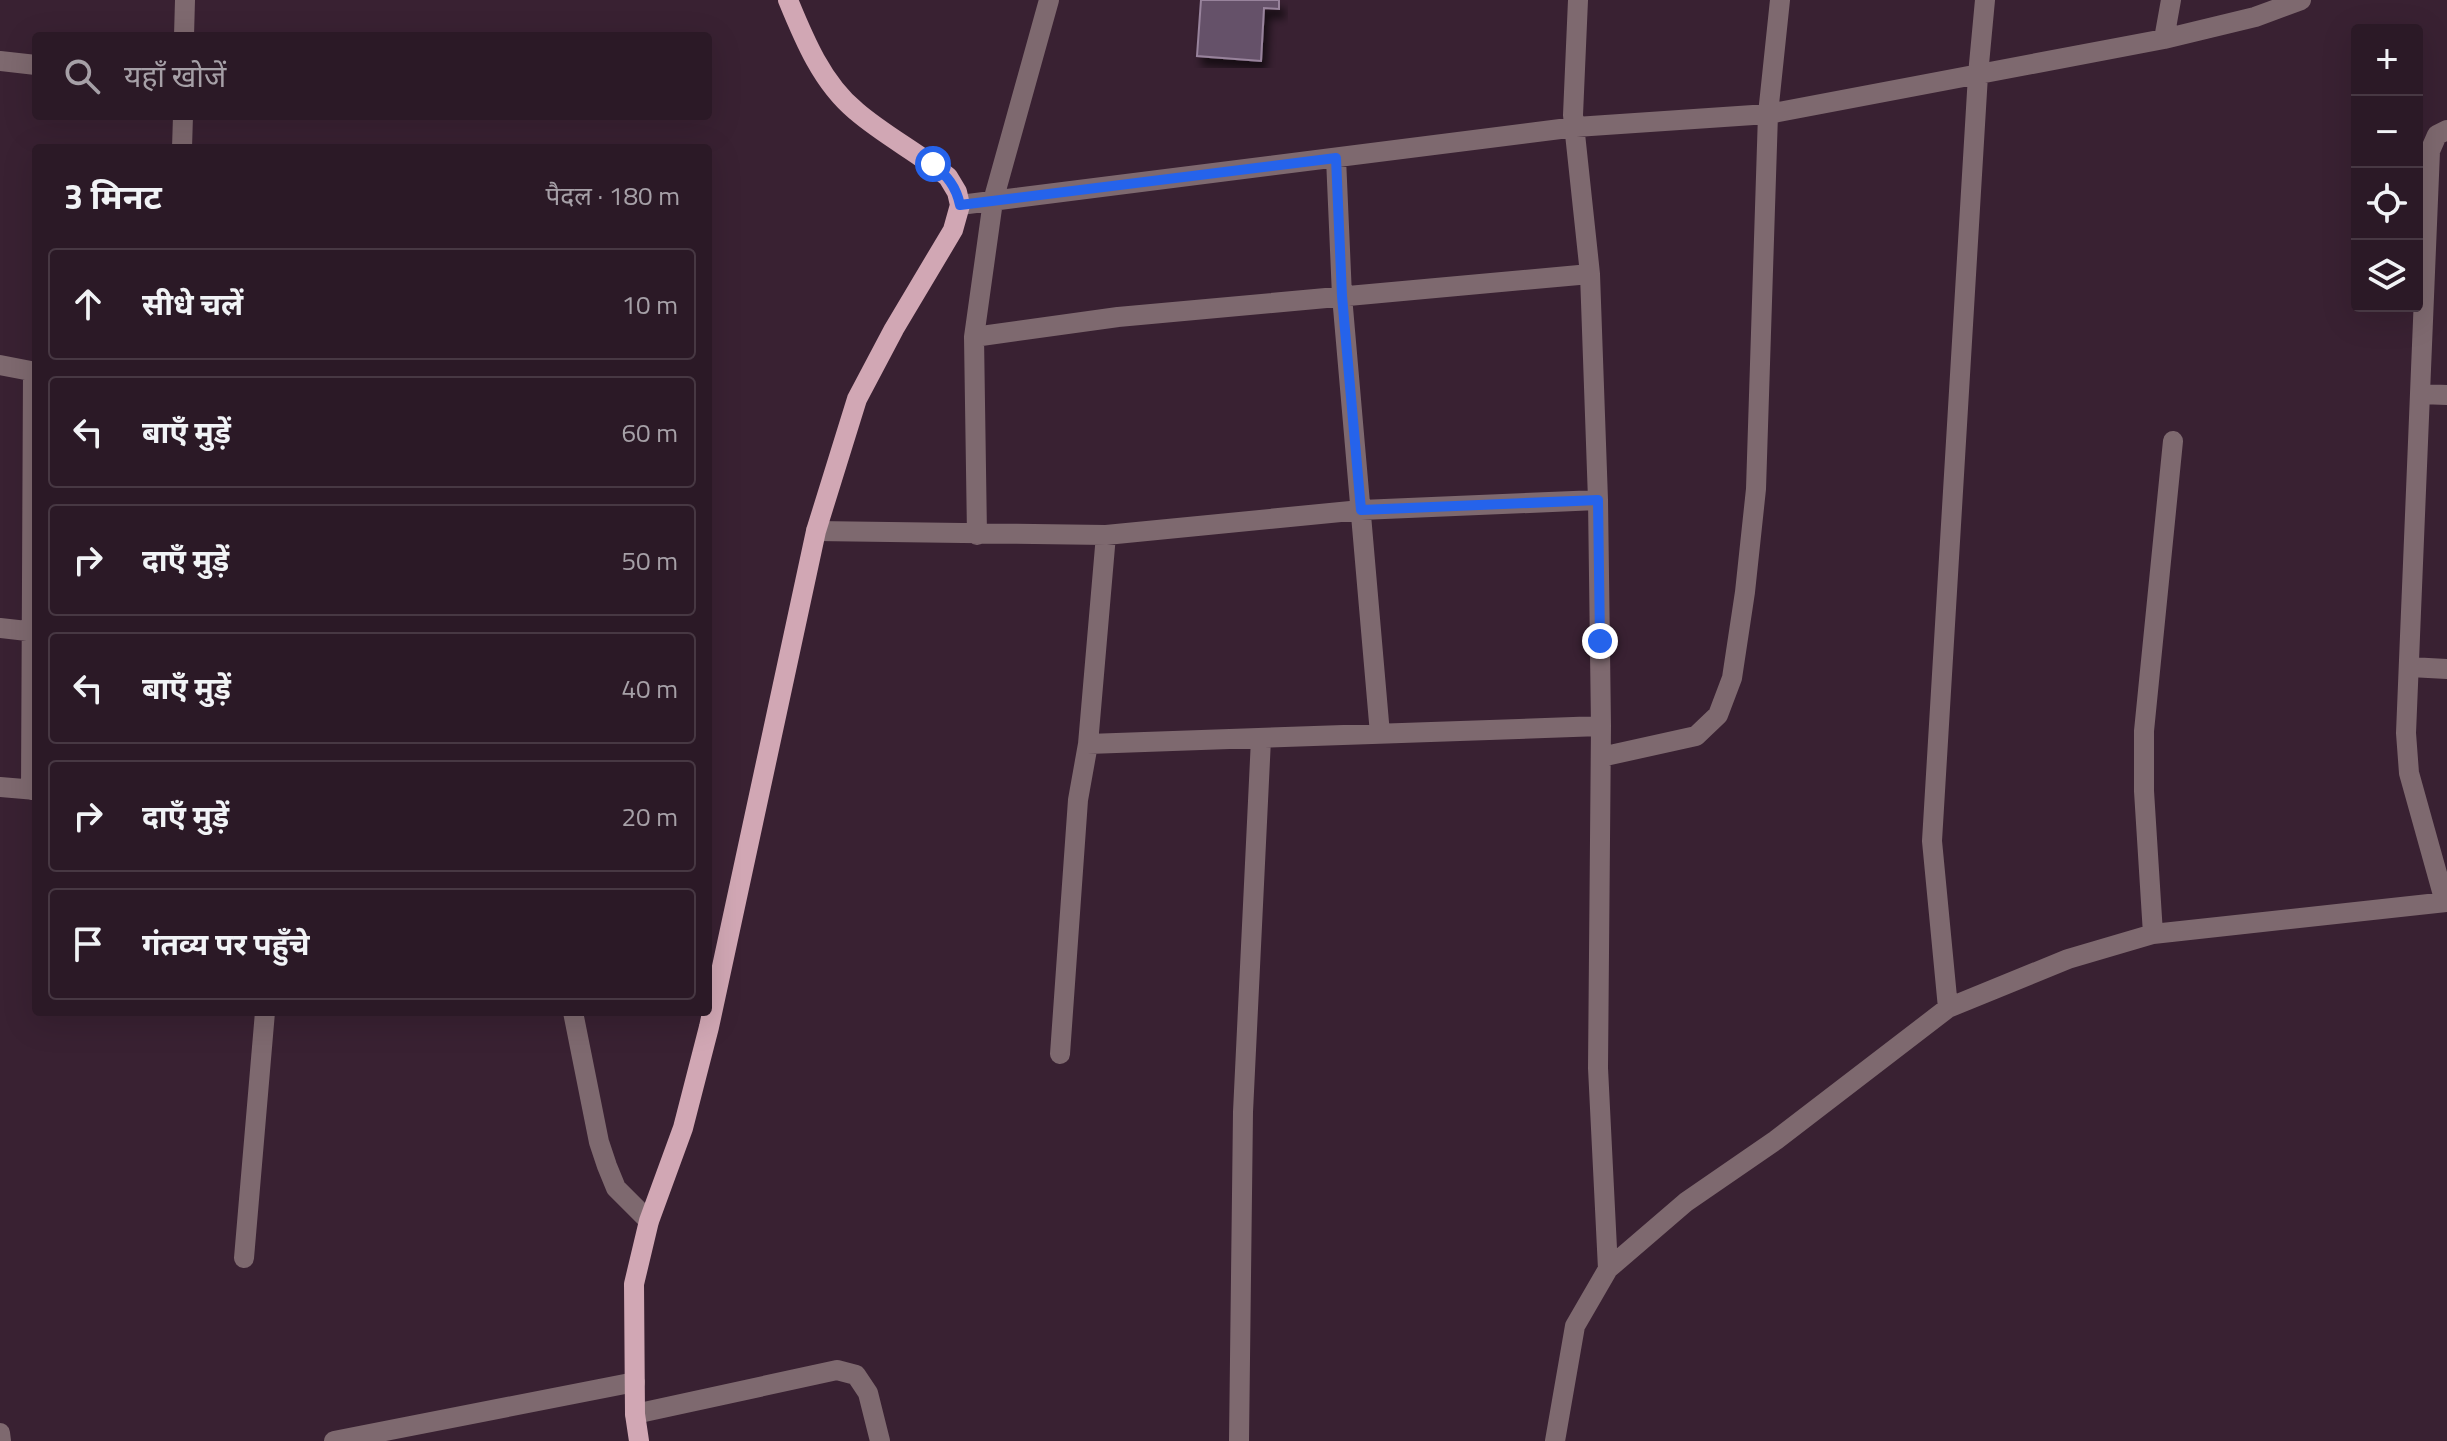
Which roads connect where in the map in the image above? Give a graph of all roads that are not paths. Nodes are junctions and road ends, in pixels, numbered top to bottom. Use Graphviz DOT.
graph roads {
  1 [pos="185,0"];
  2 [pos="788,0"];
  3 [pos="1049,0"];
  4 [pos="1578,0"];
  5 [pos="1780,0"];
  6 [pos="1985,0"];
  7 [pos="2171,0"];
  8 [pos="2301,0"];
  9 [pos="184,32"];
  10 [pos="2164,39"];
  11 [pos="0,61"];
  12 [pos="32,65"];
  13 [pos="1978,75"];
  14 [pos="1768,114"];
  15 [pos="183,120"];
  16 [pos="1575,121"];
  17 [pos="2447,130"];
  18 [pos="182,144"];
  19 [pos="1336,158"];
  20 [pos="993,201"];
  21 [pos="960,205"];
  22 [pos="1590,274"];
  23 [pos="1342,296"];
  24 [pos="974,337"];
  25 [pos="0,365"];
  26 [pos="32,372"];
  27 [pos="2420,394"];
  28 [pos="2447,395"];
  29 [pos="2173,441"];
  30 [pos="1598,500"];
  31 [pos="1361,510"];
  32 [pos="816,531"];
  33 [pos="977,535"];
  34 [pos="1106,535"];
  35 [pos="0,628"];
  36 [pos="32,632"];
  37 [pos="2410,667"];
  38 [pos="2447,669"];
  39 [pos="1601,726"];
  40 [pos="1380,734"];
  41 [pos="1261,739"];
  42 [pos="1088,744"];
  43 [pos="1601,757"];
  44 [pos="0,787"];
  45 [pos="32,790"];
  46 [pos="2446,902"];
  47 [pos="2153,934"];
  48 [pos="1948,1008"];
  49 [pos="712,1013"];
  50 [pos="265,1016"];
  51 [pos="574,1016"];
  52 [pos="711,1016"];
  53 [pos="1060,1054"];
  54 [pos="649,1221"];
  55 [pos="244,1258"];
  56 [pos="1608,1269"];
  57 [pos="635,1382"];
  58 [pos="635,1414"];
  59 [pos="0,1433"];
  60 [pos="1,1441"];
  61 [pos="334,1441"];
  62 [pos="639,1441"];
  63 [pos="880,1441"];
  64 [pos="1239,1441"];
  65 [pos="1555,1441"];
  1 -- 9 [label="street"];
  2 -- 21 [label="main road"];
  3 -- 20 [label="street"];
  4 -- 16 [label="street"];
  5 -- 14 [label="street"];
  6 -- 13 [label="street"];
  7 -- 10 [label="street"];
  8 -- 10 [label="street"];
  10 -- 13 [label="street"];
  11 -- 12 [label="street"];
  13 -- 14 [label="street"];
  13 -- 48 [label="street"];
  14 -- 16 [label="street"];
  14 -- 43 [label="street"];
  15 -- 18 [label="street"];
  16 -- 19 [label="street"];
  16 -- 22 [label="street"];
  17 -- 27 [label="street"];
  19 -- 20 [label="street"];
  19 -- 23 [label="street"];
  20 -- 21 [label="street"];
  20 -- 24 [label="street"];
  21 -- 32 [label="main road"];
  22 -- 23 [label="street"];
  22 -- 30 [label="street"];
  23 -- 24 [label="street"];
  23 -- 31 [label="street"];
  24 -- 33 [label="street"];
  25 -- 26 [label="street"];
  27 -- 28 [label="street"];
  27 -- 37 [label="street"];
  29 -- 47 [label="street"];
  30 -- 31 [label="street"];
  30 -- 39 [label="street"];
  31 -- 34 [label="street"];
  31 -- 40 [label="street"];
  32 -- 33 [label="street"];
  32 -- 49 [label="main road"];
  33 -- 34 [label="street"];
  34 -- 42 [label="street"];
  35 -- 36 [label="street"];
  37 -- 38 [label="street"];
  37 -- 46 [label="street"];
  39 -- 40 [label="street"];
  39 -- 43 [label="street"];
  40 -- 41 [label="street"];
  41 -- 42 [label="street"];
  41 -- 64 [label="street"];
  42 -- 53 [label="street"];
  43 -- 56 [label="street"];
  44 -- 45 [label="street"];
  46 -- 47 [label="street"];
  47 -- 48 [label="street"];
  48 -- 56 [label="street"];
  50 -- 55 [label="street"];
  51 -- 54 [label="street"];
  52 -- 54 [label="main road"];
  54 -- 57 [label="main road"];
  56 -- 65 [label="street"];
  57 -- 58 [label="main road"];
  57 -- 61 [label="street"];
  58 -- 62 [label="main road"];
  58 -- 63 [label="street"];
  59 -- 60 [label="street"];
}
